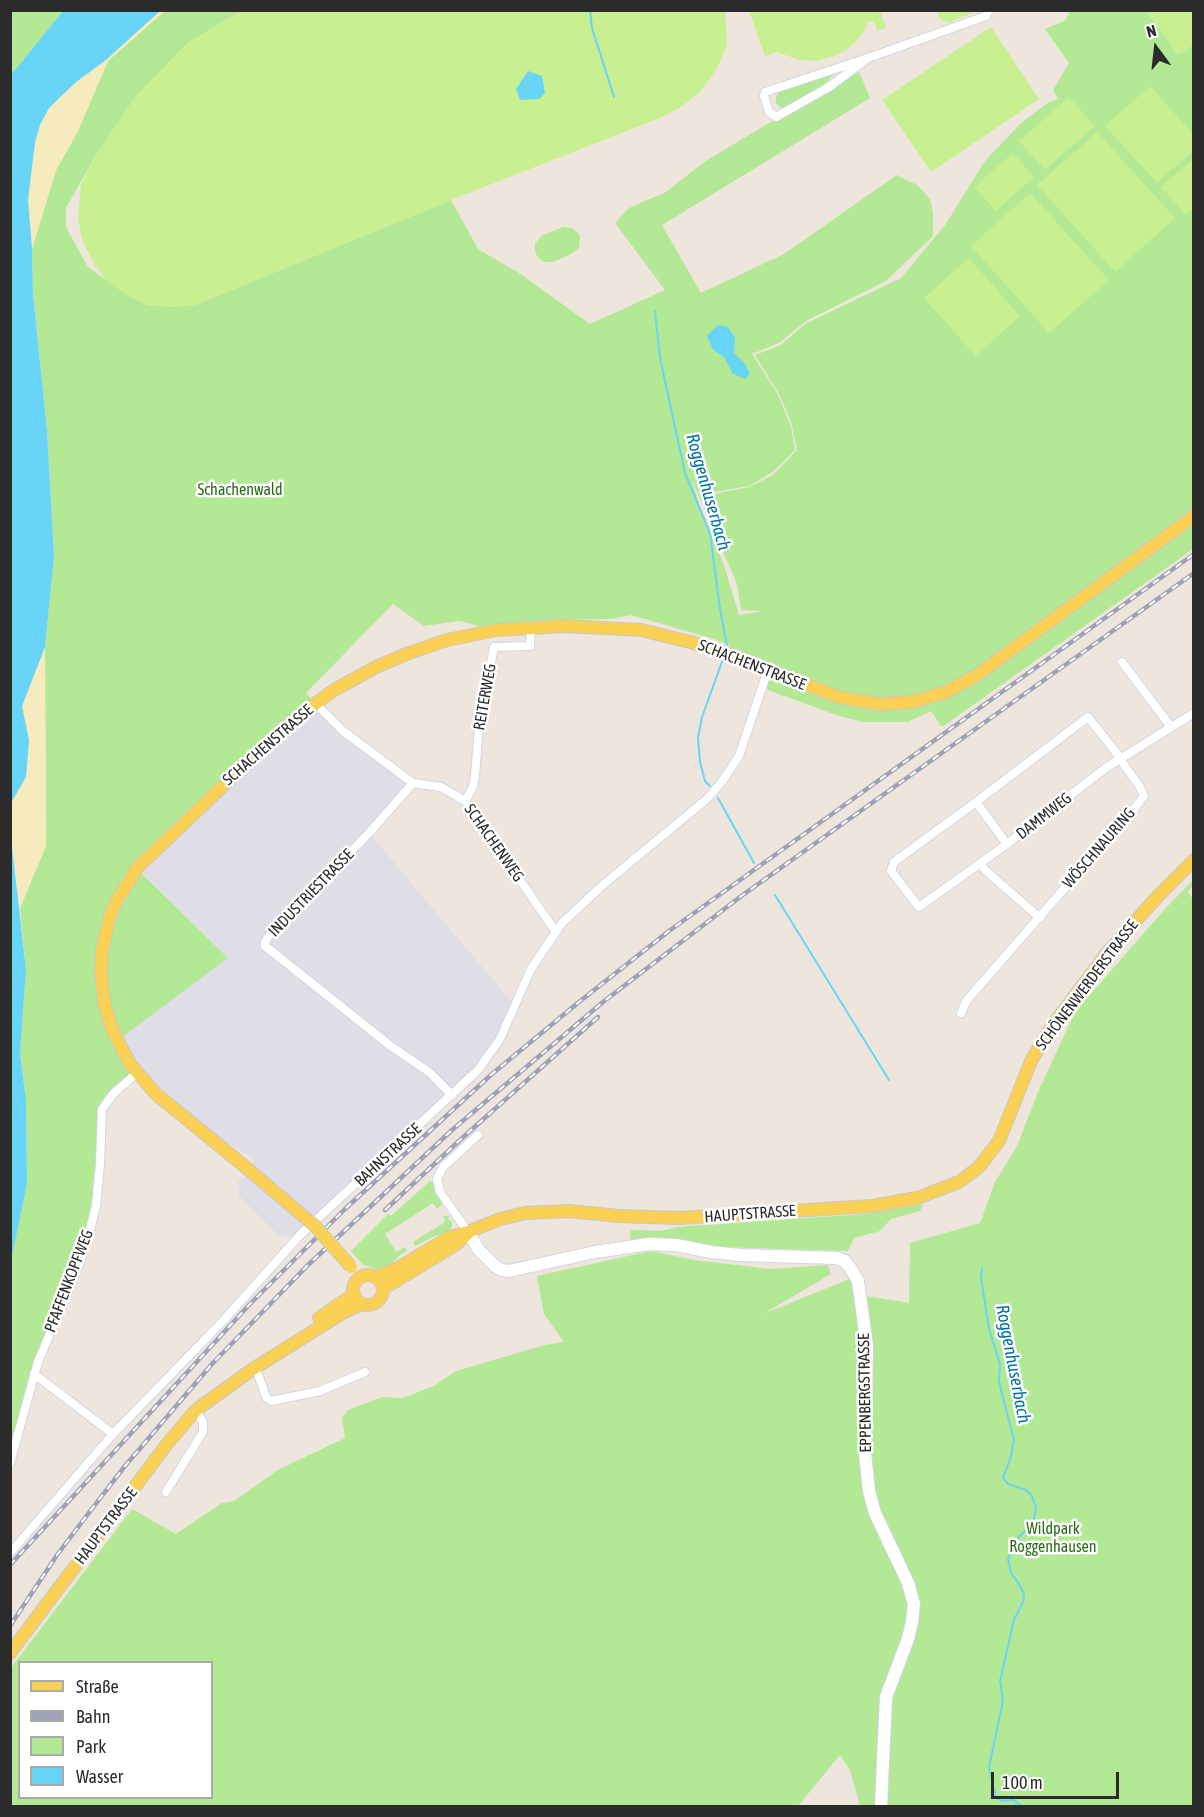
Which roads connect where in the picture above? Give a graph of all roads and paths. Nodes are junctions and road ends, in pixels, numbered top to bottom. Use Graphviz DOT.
graph roads {
  1 [pos="989,10"];
  2 [pos="868,58"];
  3 [pos="1194,516"];
  4 [pos="531,626"];
  5 [pos="1122,662"];
  6 [pos="768,670"];
  7 [pos="315,703"];
  8 [pos="1194,713"];
  9 [pos="1171,727"];
  10 [pos="1120,759"];
  11 [pos="412,783"];
  12 [pos="465,801"];
  13 [pos="976,802"];
  14 [pos="1006,844"];
  15 [pos="1194,860"];
  16 [pos="980,863"];
  17 [pos="919,908"];
  18 [pos="1040,918"];
  19 [pos="556,932"];
  20 [pos="961,1012"];
  21 [pos="137,1073"];
  22 [pos="452,1095"];
  23 [pos="1006,1127"];
  24 [pos="478,1135"];
  25 [pos="468,1233"];
  26 [pos="376,1277"];
  27 [pos="359,1278"];
  28 [pos="384,1288"];
  29 [pos="354,1294"];
  30 [pos="362,1304"];
  31 [pos="254,1369"];
  32 [pos="365,1372"];
  33 [pos="34,1374"];
  34 [pos="201,1406"];
  35 [pos="113,1434"];
  36 [pos="10,1463"];
  37 [pos="166,1492"];
  38 [pos="10,1553"];
  39 [pos="10,1653"];
  40 [pos="881,1806"];
  1 -- 2 [label="street"];
  2 -- 2 [label="street"];
  3 -- 6 [label="main road, SCHACHENSTRASSE"];
  4 -- 6 [label="main road, SCHACHENSTRASSE"];
  4 -- 7 [label="main road, SCHACHENSTRASSE"];
  4 -- 12 [label="street, REITERWEG"];
  5 -- 9 [label="street"];
  6 -- 19 [label="street, BAHNSTRASSE"];
  7 -- 11 [label="street"];
  7 -- 21 [label="main road, SCHACHENSTRASSE"];
  8 -- 9 [label="street, DAMMWEG"];
  9 -- 10 [label="street, DAMMWEG"];
  10 -- 13 [label="street, WÖSCHNAURING"];
  10 -- 14 [label="street, DAMMWEG"];
  10 -- 18 [label="street, WÖSCHNAURING"];
  11 -- 12 [label="street, SCHACHENWEG"];
  11 -- 22 [label="street, INDUSTRIESTRASSE"];
  12 -- 19 [label="street, SCHACHENWEG"];
  13 -- 14 [label="street"];
  13 -- 17 [label="street, WÖSCHNAURING"];
  14 -- 16 [label="street, DAMMWEG"];
  15 -- 23 [label="main road, SCHÖNENWERDERSTRASSE"];
  16 -- 17 [label="street, DAMMWEG"];
  16 -- 18 [label="street"];
  18 -- 20 [label="street, WÖSCHNAURING"];
  19 -- 22 [label="street, BAHNSTRASSE"];
  21 -- 27 [label="main road, SCHACHENSTRASSE, bridge"];
  21 -- 33 [label="street, PFAFFENKOPFWEG"];
  22 -- 35 [label="street, BAHNSTRASSE"];
  23 -- 25 [label="main road, HAUPTSTRASSE"];
  24 -- 25 [label="street"];
  25 -- 26 [label="main road, HAUPTSTRASSE"];
  25 -- 28 [label="main road, HAUPTSTRASSE"];
  25 -- 40 [label="street, EPPENBERGSTRASSE"];
  26 -- 27 [label="main road"];
  26 -- 28 [label="main road"];
  27 -- 29 [label="main road"];
  28 -- 30 [label="main road"];
  29 -- 30 [label="main road"];
  29 -- 34 [label="main road, HAUPTSTRASSE"];
  30 -- 31 [label="main road, HAUPTSTRASSE"];
  31 -- 32 [label="street"];
  31 -- 34 [label="main road, HAUPTSTRASSE"];
  33 -- 35 [label="street"];
  33 -- 36 [label="street, PFAFFENKOPFWEG"];
  34 -- 37 [label="street"];
  34 -- 39 [label="main road, HAUPTSTRASSE"];
  35 -- 38 [label="street, BAHNSTRASSE"];
}
